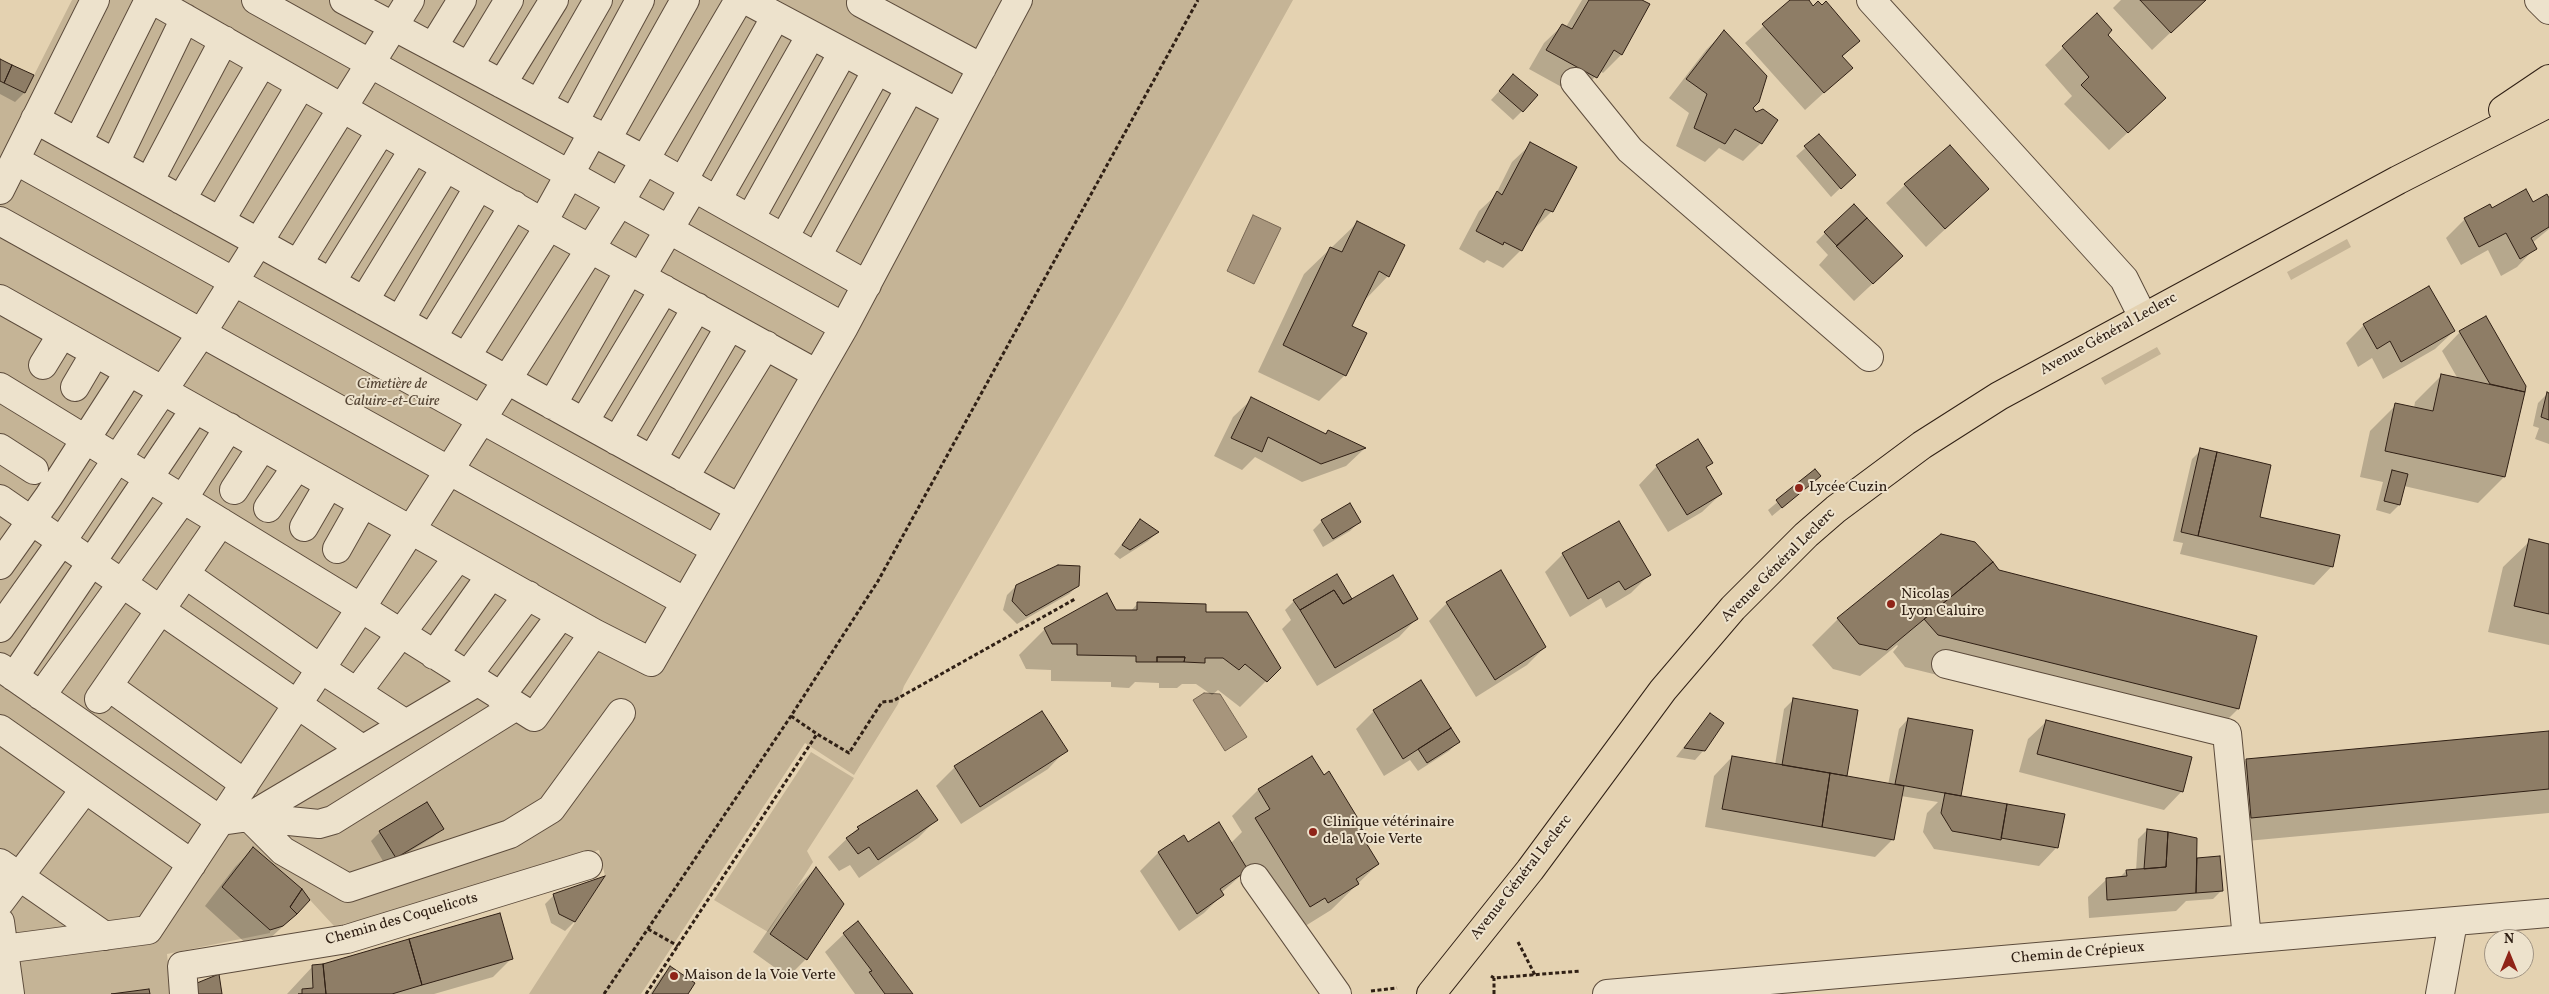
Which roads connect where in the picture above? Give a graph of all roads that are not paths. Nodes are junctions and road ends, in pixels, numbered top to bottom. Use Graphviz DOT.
graph roads {
  1 [pos="95,0"];
  2 [pos="149,0"];
  3 [pos="153,0"];
  4 [pos="256,0"];
  5 [pos="410,0"];
  6 [pos="462,0"];
  7 [pos="509,0"];
  8 [pos="554,0"];
  9 [pos="598,0"];
  10 [pos="640,0"];
  11 [pos="685,0"];
  12 [pos="739,0"];
  13 [pos="746,0"];
  14 [pos="889,0"];
  15 [pos="1018,0"];
  16 [pos="1871,0"];
  17 [pos="2539,0"];
  18 [pos="857,1"];
  19 [pos="355,3"];
  20 [pos="2549,10"];
  21 [pos="776,16"];
  22 [pos="185,18"];
  23 [pos="393,26"];
  24 [pos="810,35"];
  25 [pos="224,40"];
  26 [pos="433,47"];
  27 [pos="843,52"];
  28 [pos="262,63"];
  29 [pos="370,64"];
  30 [pos="469,66"];
  31 [pos="982,68"];
  32 [pos="877,70"];
  33 [pos="2549,79"];
  34 [pos="1575,82"];
  35 [pos="502,84"];
  36 [pos="301,85"];
  37 [pos="910,88"];
  38 [pos="539,103"];
  39 [pos="2549,103"];
  40 [pos="342,108"];
  41 [pos="958,113"];
  42 [pos="36,119"];
  43 [pos="381,131"];
  44 [pos="591,131"];
  45 [pos="78,142"];
  46 [pos="414,148"];
  47 [pos="15,160"];
  48 [pos="645,160"];
  49 [pos="115,163"];
  50 [pos="446,167"];
  51 [pos="570,175"];
  52 [pos="2398,180"];
  53 [pos="149,182"];
  54 [pos="479,186"];
  55 [pos="698,189"];
  56 [pos="0,190"];
  57 [pos="181,200"];
  58 [pos="620,202"];
  59 [pos="514,205"];
  60 [pos="750,219"];
  61 [pos="220,221"];
  62 [pos="546,224"];
  63 [pos="2,226"];
  64 [pos="668,230"];
  65 [pos="784,238"];
  66 [pos="258,242"];
  67 [pos="590,249"];
  68 [pos="817,256"];
  69 [pos="298,264"];
  70 [pos="645,279"];
  71 [pos="234,281"];
  72 [pos="331,282"];
  73 [pos="867,284"];
  74 [pos="0,299"];
  75 [pos="364,301"];
  76 [pos="696,307"];
  77 [pos="2143,317"];
  78 [pos="400,320"];
  79 [pos="730,326"];
  80 [pos="844,327"];
  81 [pos="62,334"];
  82 [pos="201,334"];
  83 [pos="432,338"];
  84 [pos="766,345"];
  85 [pos="95,353"];
  86 [pos="466,357"];
  87 [pos="1870,357"];
  88 [pos="43,365"];
  89 [pos="129,372"];
  90 [pos="817,374"];
  91 [pos="507,380"];
  92 [pos="0,386"];
  93 [pos="75,387"];
  94 [pos="163,391"];
  95 [pos="552,405"];
  96 [pos="195,409"];
  97 [pos="482,419"];
  98 [pos="584,422"];
  99 [pos="229,428"];
  100 [pos="86,439"];
  101 [pos="617,441"];
  102 [pos="262,447"];
  103 [pos="0,448"];
  104 [pos="118,458"];
  105 [pos="652,460"];
  106 [pos="297,466"];
  107 [pos="34,470"];
  108 [pos="449,471"];
  109 [pos="148,477"];
  110 [pos="684,478"];
  111 [pos="329,484"];
  112 [pos="234,490"];
  113 [pos="0,499"];
  114 [pos="183,499"];
  115 [pos="363,503"];
  116 [pos="268,508"];
  117 [pos="738,508"];
  118 [pos="32,521"];
  119 [pos="221,522"];
  120 [pos="304,527"];
  121 [pos="411,530"];
  122 [pos="62,541"];
  123 [pos="337,549"];
  124 [pos="715,549"];
  125 [pos="458,557"];
  126 [pos="92,562"];
  127 [pos="0,565"];
  128 [pos="185,574"];
  129 [pos="491,575"];
  130 [pos="122,584"];
  131 [pos="528,595"];
  132 [pos="684,601"];
  133 [pos="361,608"];
  134 [pos="160,610"];
  135 [pos="561,614"];
  136 [pos="0,628"];
  137 [pos="594,632"];
  138 [pos="400,633"];
  139 [pos="434,655"];
  140 [pos="1946,664"];
  141 [pos="321,669"];
  142 [pos="7,672"];
  143 [pos="472,679"];
  144 [pos="357,692"];
  145 [pos="41,696"];
  146 [pos="508,701"];
  147 [pos="298,705"];
  148 [pos="621,713"];
  149 [pos="406,724"];
  150 [pos="0,729"];
  151 [pos="362,749"];
  152 [pos="245,784"];
  153 [pos="85,788"];
  154 [pos="249,817"];
  155 [pos="221,821"];
  156 [pos="192,864"];
  157 [pos="588,865"];
  158 [pos="10,869"];
  159 [pos="1255,878"];
  160 [pos="0,902"];
  161 [pos="2549,913"];
  162 [pos="2453,922"];
  163 [pos="2,936"];
  164 [pos="105,936"];
  165 [pos="2247,939"];
  166 [pos="6,985"];
  167 [pos="184,994"];
  168 [pos="1337,994"];
  169 [pos="1431,994"];
  170 [pos="1607,994"];
  171 [pos="2440,994"];
  1 -- 42 [label="street"];
  2 -- 45 [label="street"];
  3 -- 22 [label="street"];
  4 -- 29 [label="street"];
  5 -- 23 [label="street"];
  6 -- 26 [label="street"];
  7 -- 30 [label="street"];
  8 -- 35 [label="street"];
  9 -- 38 [label="street"];
  10 -- 44 [label="street"];
  11 -- 44 [label="street"];
  12 -- 48 [label="street"];
  13 -- 21 [label="street"];
  14 -- 18 [label="street"];
  15 -- 31 [label="street"];
  16 -- 77 [label="street"];
  17 -- 20 [label="street"];
  18 -- 31 [label="street"];
  19 -- 23 [label="street"];
  21 -- 24 [label="street"];
  21 -- 55 [label="street"];
  22 -- 25 [label="street"];
  22 -- 49 [label="street"];
  23 -- 26 [label="street"];
  23 -- 29 [label="street"];
  24 -- 27 [label="street"];
  24 -- 55 [label="street"];
  25 -- 28 [label="street"];
  25 -- 53 [label="street"];
  26 -- 30 [label="street"];
  27 -- 32 [label="street"];
  27 -- 60 [label="street"];
  28 -- 36 [label="street"];
  28 -- 57 [label="street"];
  29 -- 40 [label="street"];
  29 -- 51 [label="street"];
  30 -- 35 [label="street"];
  31 -- 41 [label="street"];
  32 -- 37 [label="street"];
  32 -- 65 [label="street"];
  33 -- 52 [label="main road, Avenue Général Leclerc"];
  34 -- 87 [label="street"];
  35 -- 38 [label="street"];
  36 -- 40 [label="street"];
  36 -- 61 [label="street"];
  37 -- 41 [label="street"];
  37 -- 68 [label="street"];
  38 -- 44 [label="street"];
  39 -- 52 [label="main road, Avenue Général Leclerc"];
  40 -- 43 [label="street"];
  40 -- 66 [label="street"];
  41 -- 73 [label="street"];
  42 -- 45 [label="street"];
  42 -- 47 [label="street"];
  43 -- 46 [label="street"];
  43 -- 69 [label="street"];
  44 -- 48 [label="street"];
  44 -- 51 [label="street"];
  45 -- 49 [label="street"];
  46 -- 50 [label="street"];
  46 -- 72 [label="street"];
  47 -- 56 [label="street"];
  47 -- 71 [label="street"];
  48 -- 55 [label="street"];
  48 -- 58 [label="street"];
  49 -- 53 [label="street"];
  50 -- 54 [label="street"];
  50 -- 75 [label="street"];
  51 -- 58 [label="street"];
  51 -- 62 [label="street"];
  52 -- 77 [label="main road, Avenue Général Leclerc"];
  53 -- 57 [label="street"];
  54 -- 59 [label="street"];
  54 -- 78 [label="street"];
  55 -- 60 [label="street"];
  55 -- 64 [label="street"];
  57 -- 61 [label="street"];
  58 -- 64 [label="street"];
  58 -- 67 [label="street"];
  59 -- 62 [label="street"];
  59 -- 83 [label="street"];
  60 -- 65 [label="street"];
  61 -- 66 [label="street"];
  62 -- 67 [label="street"];
  62 -- 86 [label="street"];
  63 -- 82 [label="street"];
  64 -- 70 [label="street"];
  64 -- 80 [label="street"];
  65 -- 68 [label="street"];
  66 -- 69 [label="street"];
  66 -- 71 [label="street"];
  67 -- 70 [label="street"];
  67 -- 91 [label="street"];
  68 -- 73 [label="street"];
  69 -- 72 [label="street"];
  70 -- 76 [label="street"];
  70 -- 95 [label="street"];
  70 -- 98 [label="street"];
  71 -- 82 [label="street"];
  71 -- 97 [label="street"];
  72 -- 75 [label="street"];
  73 -- 80 [label="street"];
  74 -- 81 [label="street"];
  75 -- 78 [label="street"];
  76 -- 79 [label="street"];
  76 -- 101 [label="street"];
  77 -- 169 [label="main road, Avenue Général Leclerc"];
  78 -- 83 [label="street"];
  79 -- 84 [label="street"];
  79 -- 105 [label="street"];
  80 -- 90 [label="street"];
  81 -- 85 [label="street"];
  81 -- 88 [label="street"];
  82 -- 94 [label="street"];
  82 -- 108 [label="street"];
  83 -- 86 [label="street"];
  84 -- 90 [label="street"];
  84 -- 110 [label="street"];
  85 -- 89 [label="street"];
  85 -- 93 [label="street"];
  86 -- 91 [label="street"];
  89 -- 94 [label="street"];
  89 -- 100 [label="street"];
  90 -- 117 [label="street"];
  91 -- 95 [label="street"];
  91 -- 97 [label="street"];
  92 -- 100 [label="street"];
  94 -- 96 [label="street"];
  94 -- 104 [label="street"];
  95 -- 98 [label="street"];
  96 -- 99 [label="street"];
  96 -- 109 [label="street"];
  97 -- 108 [label="street"];
  97 -- 124 [label="street"];
  98 -- 101 [label="street"];
  99 -- 102 [label="street"];
  99 -- 114 [label="street"];
  100 -- 104 [label="street"];
  100 -- 118 [label="street"];
  101 -- 105 [label="street"];
  102 -- 106 [label="street"];
  102 -- 112 [label="street"];
  103 -- 107 [label="street"];
  104 -- 109 [label="street"];
  104 -- 122 [label="street"];
  105 -- 110 [label="street"];
  106 -- 111 [label="street"];
  106 -- 116 [label="street"];
  108 -- 121 [label="street"];
  108 -- 132 [label="street"];
  109 -- 114 [label="street"];
  109 -- 126 [label="street"];
  110 -- 117 [label="street"];
  111 -- 115 [label="street"];
  111 -- 120 [label="street"];
  113 -- 118 [label="street"];
  114 -- 119 [label="street"];
  114 -- 130 [label="street"];
  115 -- 121 [label="street"];
  115 -- 123 [label="street"];
  117 -- 124 [label="street"];
  118 -- 122 [label="street"];
  118 -- 127 [label="street"];
  119 -- 128 [label="street"];
  119 -- 133 [label="street"];
  121 -- 125 [label="street"];
  121 -- 133 [label="street"];
  122 -- 126 [label="street"];
  122 -- 136 [label="street"];
  124 -- 132 [label="street"];
  125 -- 129 [label="street"];
  125 -- 138 [label="street"];
  126 -- 130 [label="street"];
  126 -- 142 [label="street"];
  128 -- 134 [label="street"];
  128 -- 141 [label="street"];
  129 -- 131 [label="street"];
  129 -- 139 [label="street"];
  130 -- 134 [label="street"];
  130 -- 145 [label="street"];
  131 -- 135 [label="street"];
  131 -- 143 [label="street"];
  132 -- 137 [label="street"];
  133 -- 138 [label="street"];
  133 -- 141 [label="street"];
  134 -- 147 [label="street"];
  134 -- 152 [label="street"];
  135 -- 137 [label="street"];
  135 -- 146 [label="street"];
  137 -- 146 [label="street"];
  138 -- 139 [label="street"];
  138 -- 144 [label="street"];
  139 -- 143 [label="street"];
  140 -- 165 [label="street"];
  141 -- 144 [label="street"];
  141 -- 147 [label="street"];
  142 -- 145 [label="street"];
  143 -- 146 [label="street"];
  143 -- 149 [label="street"];
  144 -- 149 [label="street"];
  145 -- 155 [label="street"];
  146 -- 154 [label="street"];
  147 -- 151 [label="street"];
  147 -- 152 [label="street"];
  148 -- 154 [label="street"];
  149 -- 151 [label="street"];
  150 -- 153 [label="street"];
  151 -- 154 [label="street"];
  152 -- 155 [label="street"];
  153 -- 156 [label="street"];
  153 -- 158 [label="street"];
  154 -- 155 [label="street"];
  155 -- 156 [label="street"];
  156 -- 164 [label="street"];
  157 -- 167 [label="street, Chemin des Coquelicots"];
  158 -- 160 [label="street"];
  158 -- 164 [label="street"];
  159 -- 168 [label="street"];
  161 -- 162 [label="street, Chemin de Crépieux"];
  162 -- 165 [label="street, Chemin de Crépieux"];
  162 -- 171 [label="street"];
  163 -- 164 [label="street"];
  163 -- 166 [label="street"];
  165 -- 170 [label="street, Chemin de Crépieux"];
}
